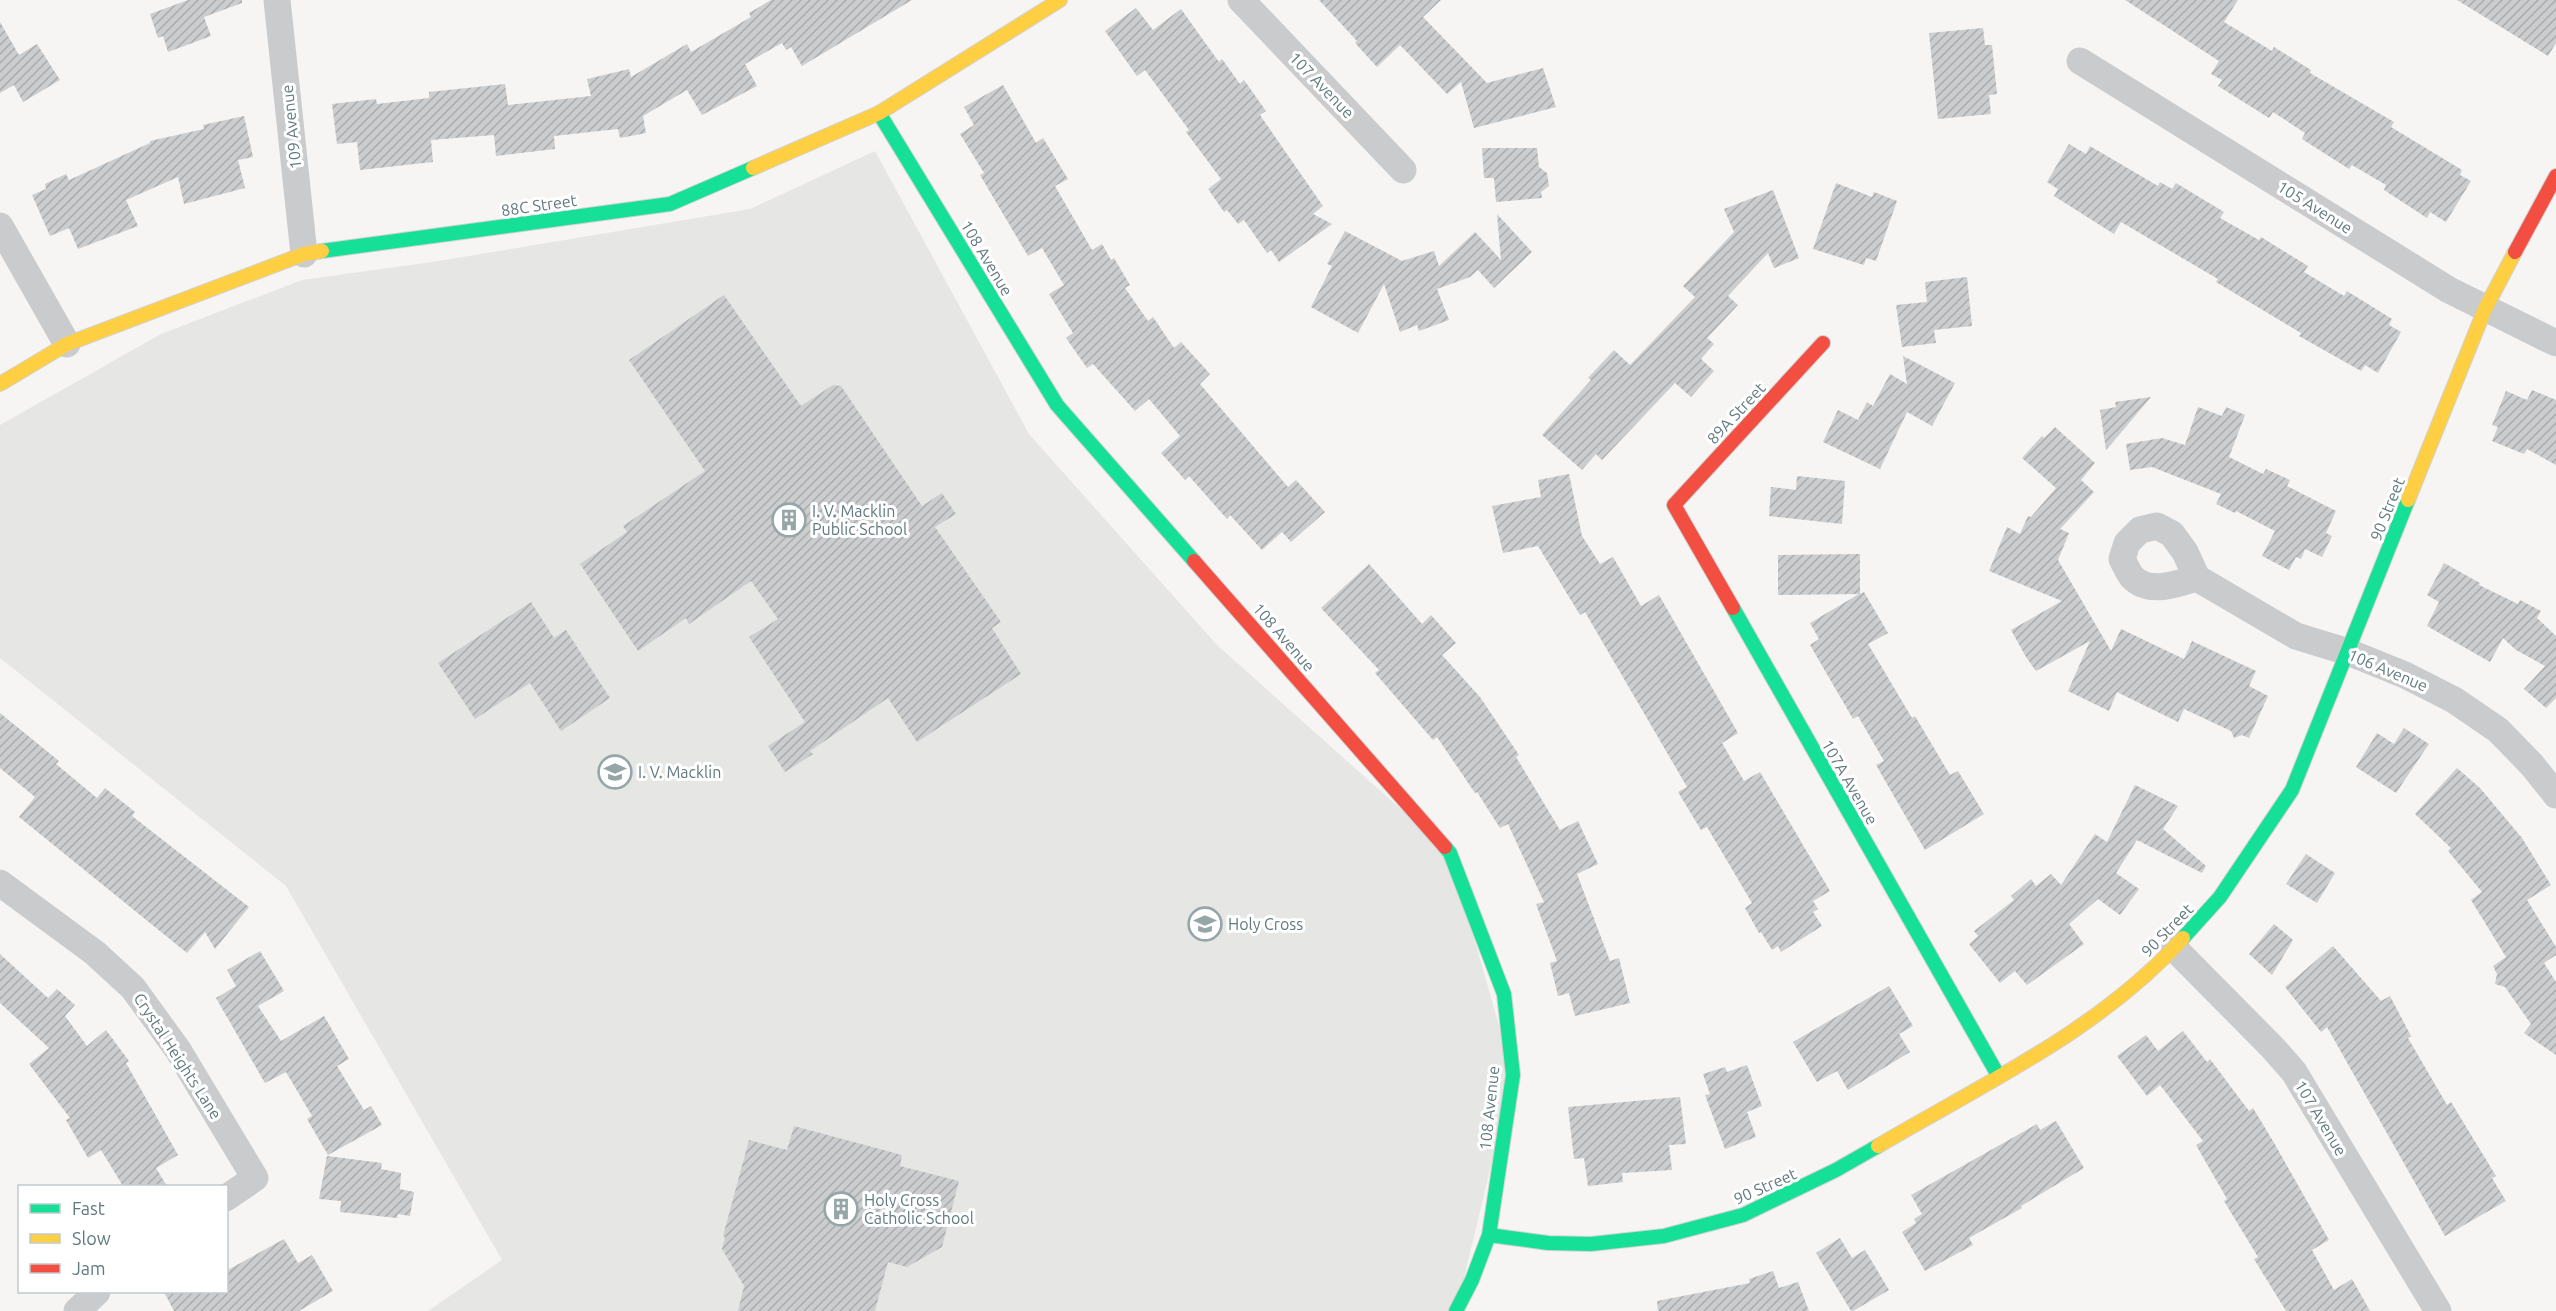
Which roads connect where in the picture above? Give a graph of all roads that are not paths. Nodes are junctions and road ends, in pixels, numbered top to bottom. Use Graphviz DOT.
graph roads {
  1 [pos="277,0"];
  2 [pos="1060,0"];
  3 [pos="1241,0"];
  4 [pos="2080,61"];
  5 [pos="879,113"];
  6 [pos="1403,170"];
  7 [pos="2556,176"];
  8 [pos="0,226"];
  9 [pos="304,254"];
  10 [pos="2485,309"];
  11 [pos="1823,343"];
  12 [pos="2556,343"];
  13 [pos="67,344"];
  14 [pos="0,384"];
  15 [pos="1674,505"];
  16 [pos="2197,578"];
  17 [pos="2348,652"];
  18 [pos="2556,795"];
  19 [pos="0,883"];
  20 [pos="2174,948"];
  21 [pos="1998,1075"];
  22 [pos="228,1197"];
  23 [pos="1489,1234"];
  24 [pos="97,1293"];
  25 [pos="77,1311"];
  26 [pos="1456,1311"];
  27 [pos="2438,1311"];
  1 -- 9 [label="street, 109 Avenue"];
  2 -- 5 [label="street, 88C Street"];
  3 -- 6 [label="street, 107 Avenue"];
  4 -- 10 [label="street, 105 Avenue"];
  5 -- 9 [label="street, 88C Street"];
  5 -- 23 [label="street, 108 Avenue"];
  7 -- 10 [label="street, 90 Street"];
  8 -- 13 [label="street"];
  9 -- 13 [label="street, 88C Street"];
  10 -- 12 [label="street, 105 Avenue"];
  10 -- 17 [label="street, 90 Street"];
  11 -- 15 [label="street, 89A Street"];
  13 -- 14 [label="street, 88C Street"];
  15 -- 21 [label="street, 107A Avenue"];
  16 -- 17 [label="street, 106 Avenue"];
  17 -- 18 [label="street, 106 Avenue"];
  17 -- 20 [label="street, 90 Street"];
  19 -- 22 [label="street, Crystal Heights Lane"];
  20 -- 21 [label="street, 90 Street"];
  20 -- 27 [label="street, 107 Avenue"];
  21 -- 23 [label="street, 90 Street"];
  23 -- 26 [label="street"];
  24 -- 25 [label="street"];
}
